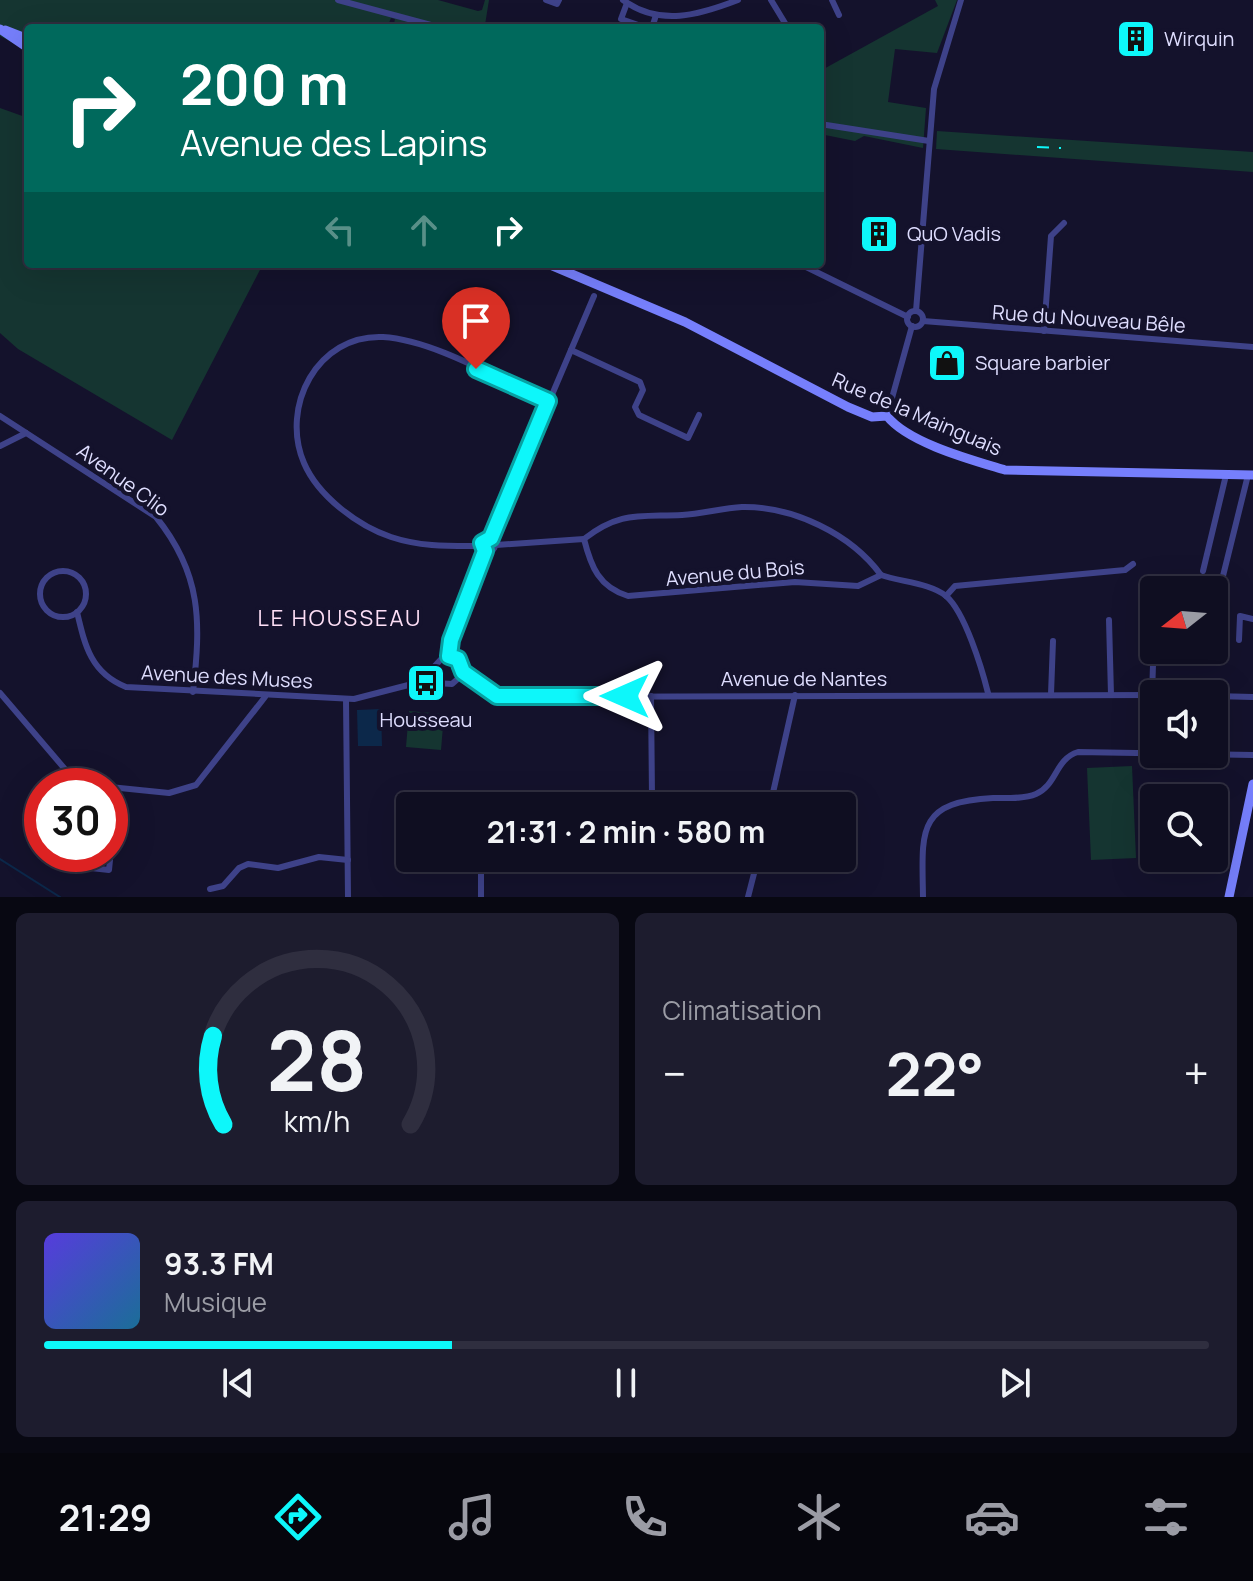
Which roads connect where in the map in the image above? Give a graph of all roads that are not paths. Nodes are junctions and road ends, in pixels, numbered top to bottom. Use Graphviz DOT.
graph roads {
  1 [pos="338,0"];
  2 [pos="546,0"];
  3 [pos="559,0"];
  4 [pos="738,0"];
  5 [pos="771,0"];
  6 [pos="832,0"];
  7 [pos="961,0"];
  8 [pos="625,2"];
  9 [pos="656,15"];
  10 [pos="839,15"];
  11 [pos="427,24"];
  12 [pos="637,24"];
  13 [pos="652,24"];
  14 [pos="786,24"];
  15 [pos="0,28"];
  16 [pos="24,37"];
  17 [pos="24,45"];
  18 [pos="824,125"];
  19 [pos="929,141"];
  20 [pos="1064,223"];
  21 [pos="557,268"];
  22 [pos="808,268"];
  23 [pos="594,296"];
  24 [pos="916,311"];
  25 [pos="908,317"];
  26 [pos="923,321"];
  27 [pos="912,326"];
  28 [pos="1044,331"];
  29 [pos="1253,347"];
  30 [pos="571,350"];
  31 [pos="548,401"];
  32 [pos="699,415"];
  33 [pos="0,416"];
  34 [pos="887,416"];
  35 [pos="26,433"];
  36 [pos="0,446"];
  37 [pos="1226,475"];
  38 [pos="1251,475"];
  39 [pos="584,539"];
  40 [pos="493,542"];
  41 [pos="483,548"];
  42 [pos="1133,564"];
  43 [pos="1203,571"];
  44 [pos="881,575"];
  45 [pos="1223,576"];
  46 [pos="946,596"];
  47 [pos="77,612"];
  48 [pos="1253,619"];
  49 [pos="1109,620"];
  50 [pos="1239,640"];
  51 [pos="1053,641"];
  52 [pos="449,656"];
  53 [pos="435,667"];
  54 [pos="463,672"];
  55 [pos="439,681"];
  56 [pos="420,682"];
  57 [pos="193,692"];
  58 [pos="0,693"];
  59 [pos="988,693"];
  60 [pos="1051,694"];
  61 [pos="795,695"];
  62 [pos="1111,695"];
  63 [pos="1140,695"];
  64 [pos="651,696"];
  65 [pos="1228,696"];
  66 [pos="265,697"];
  67 [pos="1253,697"];
  68 [pos="346,699"];
  69 [pos="1253,755"];
  70 [pos="65,768"];
  71 [pos="1253,784"];
  72 [pos="128,789"];
  73 [pos="652,792"];
  74 [pos="773,792"];
  75 [pos="76,854"];
  76 [pos="348,860"];
  77 [pos="481,872"];
  78 [pos="754,872"];
  79 [pos="210,889"];
  80 [pos="348,897"];
  81 [pos="481,897"];
  82 [pos="748,897"];
  83 [pos="923,897"];
  84 [pos="1229,897"];
  1 -- 11 [label="street"];
  2 -- 3 [label="street"];
  4 -- 9 [label="street"];
  5 -- 14 [label="street"];
  6 -- 10 [label="street"];
  7 -- 19 [label="street"];
  8 -- 9 [label="street"];
  8 -- 12 [label="street"];
  9 -- 13 [label="street"];
  15 -- 16 [label="street"];
  15 -- 17 [label="street"];
  18 -- 19 [label="street"];
  19 -- 24 [label="street"];
  20 -- 28 [label="street"];
  21 -- 34 [label="street, Rue de la Mainguais"];
  22 -- 25 [label="street"];
  23 -- 30 [label="street"];
  24 -- 25 [label="street"];
  24 -- 26 [label="street"];
  25 -- 27 [label="street"];
  26 -- 27 [label="street"];
  26 -- 28 [label="street, Rue du Nouveau Bêle"];
  27 -- 34 [label="street"];
  28 -- 29 [label="street, Rue du Nouveau Bêle"];
  30 -- 31 [label="street"];
  30 -- 32 [label="street"];
  31 -- 40 [label="street"];
  31 -- 41 [label="street"];
  33 -- 35 [label="street, Avenue Clio"];
  34 -- 37 [label="street, Rue de la Mainguais"];
  35 -- 36 [label="street"];
  35 -- 57 [label="street, Avenue Clio"];
  37 -- 38 [label="street, Rue de la Mainguais"];
  37 -- 43 [label="street"];
  38 -- 45 [label="street"];
  39 -- 40 [label="street"];
  39 -- 44 [label="street"];
  39 -- 44 [label="street, Avenue du Bois"];
  40 -- 41 [label="street"];
  40 -- 41 [label="street"];
  41 -- 52 [label="street"];
  42 -- 46 [label="street"];
  44 -- 46 [label="street, Avenue du Bois"];
  46 -- 59 [label="street"];
  47 -- 47 [label="street, Avenue des Muses"];
  47 -- 57 [label="street, Avenue des Muses"];
  48 -- 50 [label="street"];
  49 -- 62 [label="street"];
  51 -- 60 [label="street"];
  52 -- 53 [label="street"];
  52 -- 54 [label="street"];
  53 -- 55 [label="street"];
  53 -- 56 [label="street"];
  54 -- 55 [label="street"];
  54 -- 64 [label="street, Avenue de Nantes"];
  55 -- 56 [label="street, Avenue des Muses"];
  56 -- 68 [label="street, Avenue des Muses"];
  57 -- 66 [label="street, Avenue des Muses"];
  58 -- 70 [label="street"];
  59 -- 60 [label="street, Avenue de Nantes"];
  59 -- 61 [label="street, Avenue de Nantes"];
  60 -- 62 [label="street, Avenue de Nantes"];
  61 -- 64 [label="street, Avenue de Nantes"];
  61 -- 74 [label="street"];
  62 -- 63 [label="street, Avenue de Nantes"];
  64 -- 73 [label="street"];
  65 -- 67 [label="street"];
  66 -- 68 [label="street, Avenue des Muses"];
  66 -- 72 [label="street"];
  68 -- 76 [label="street"];
  69 -- 83 [label="street"];
  71 -- 84 [label="street"];
  75 -- 75 [label="street"];
  76 -- 79 [label="street"];
  76 -- 80 [label="street"];
  77 -- 81 [label="street"];
  78 -- 82 [label="street"];
}
